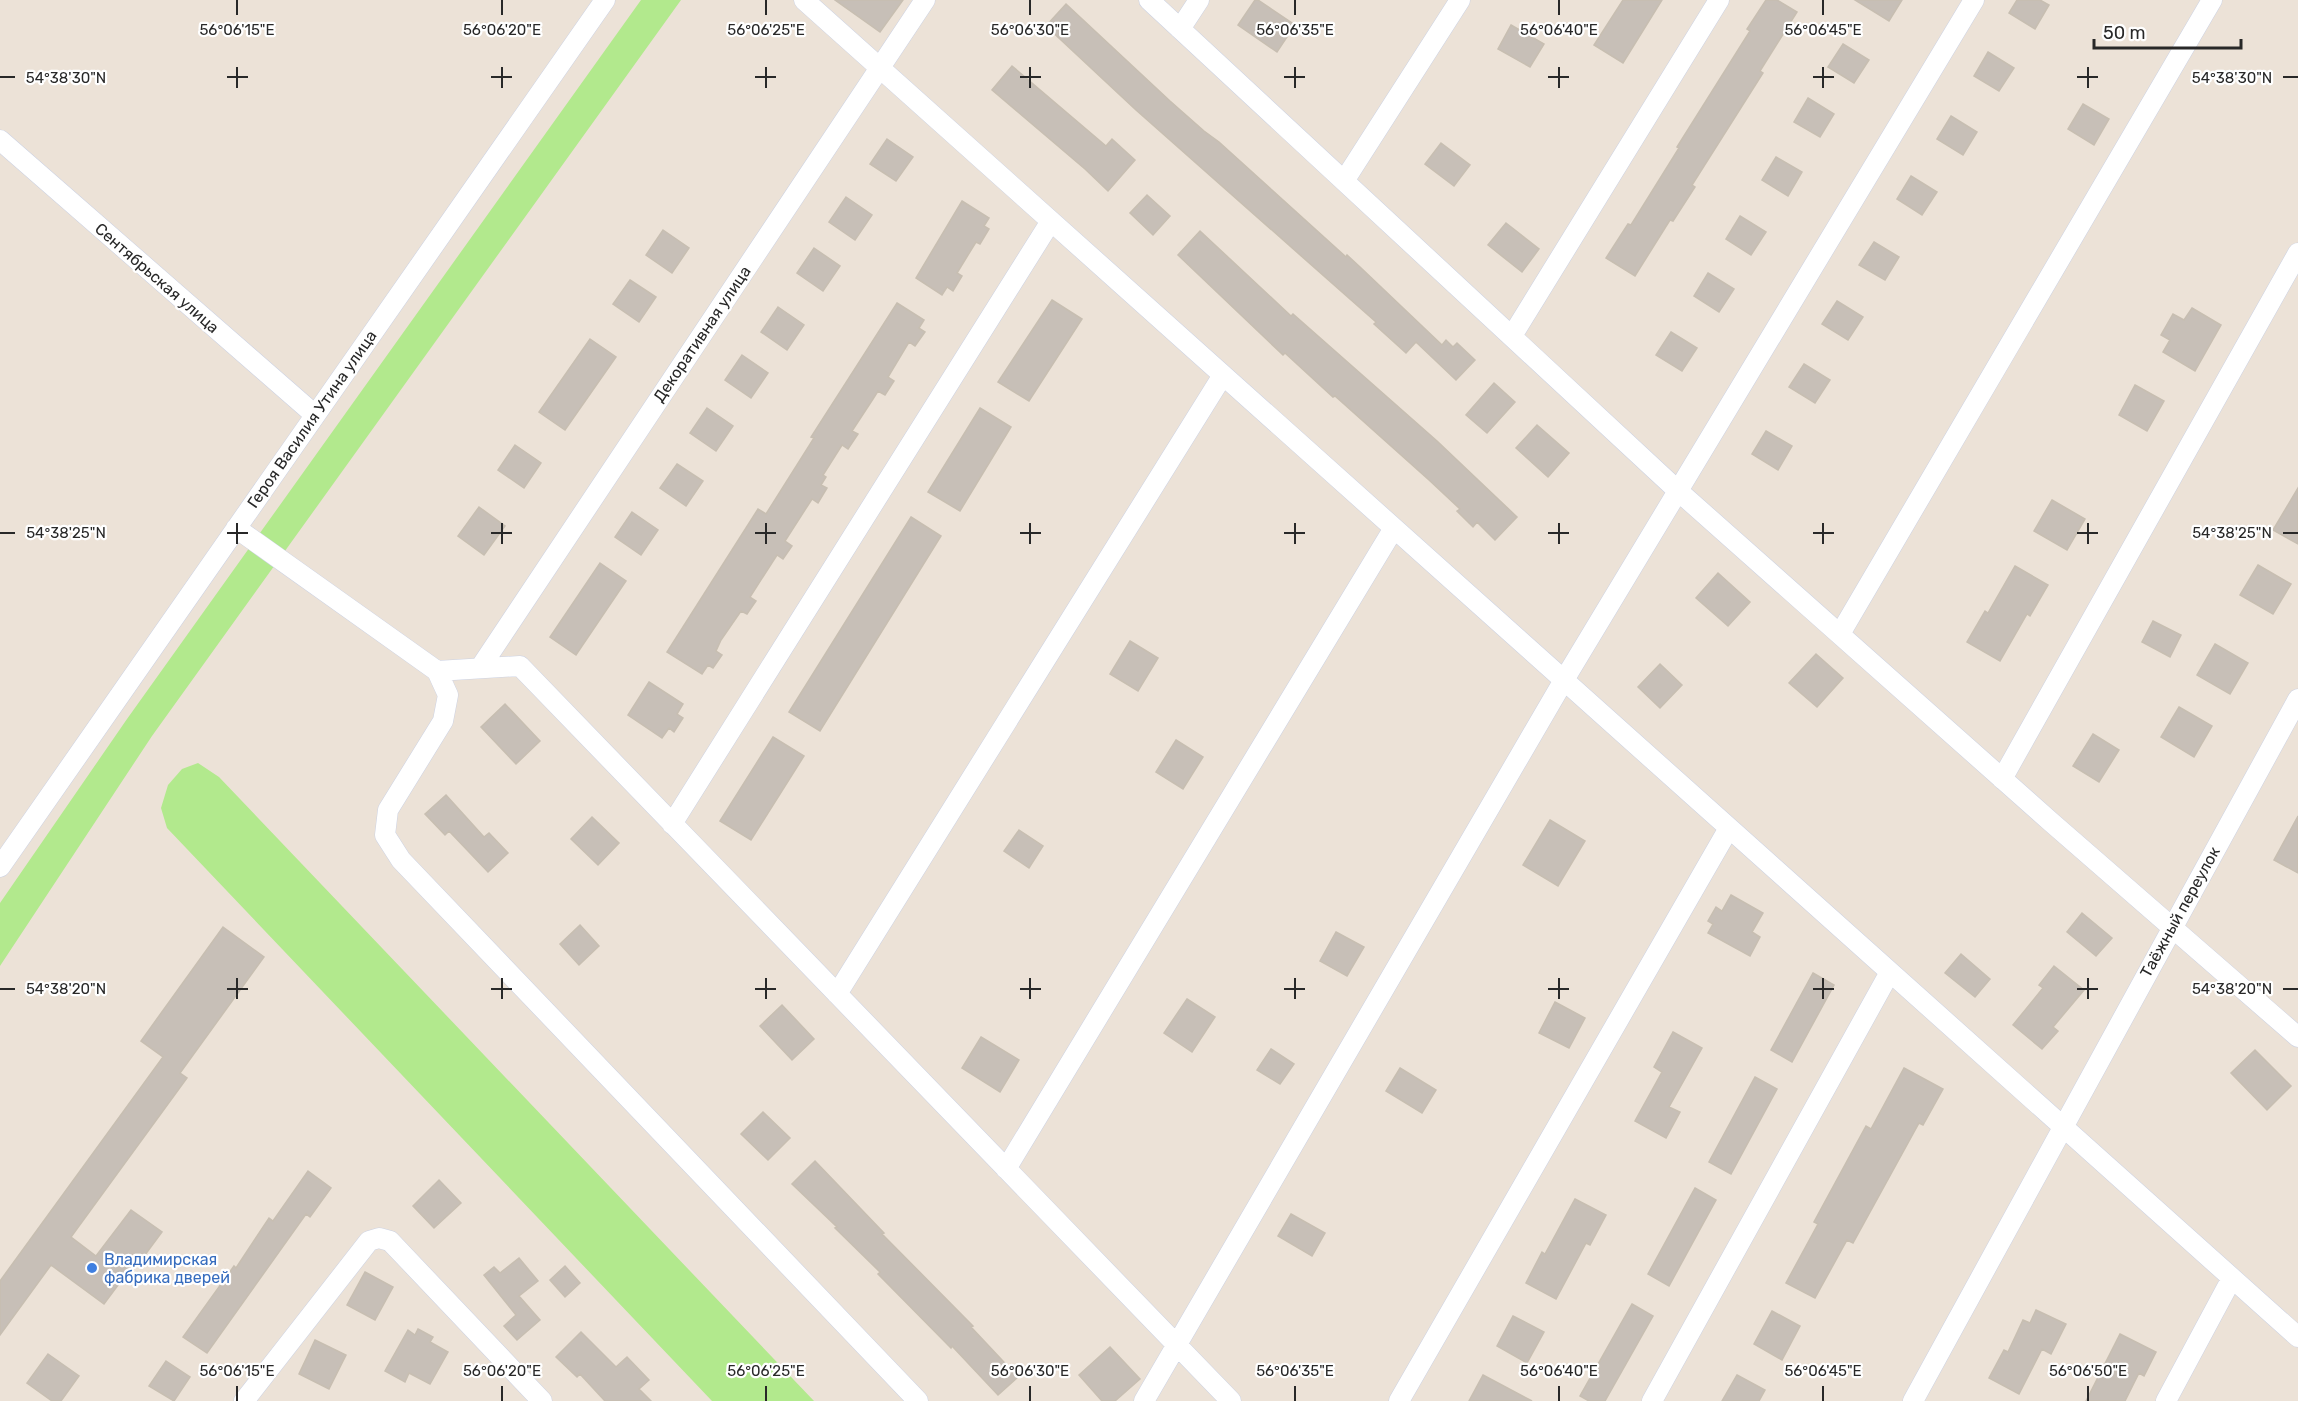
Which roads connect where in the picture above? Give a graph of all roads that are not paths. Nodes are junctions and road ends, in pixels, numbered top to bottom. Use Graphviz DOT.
graph roads {
  1 [pos="605,0"];
  2 [pos="804,0"];
  3 [pos="926,0"];
  4 [pos="1149,0"];
  5 [pos="1199,0"];
  6 [pos="1460,0"];
  7 [pos="1719,0"];
  8 [pos="1974,0"];
  9 [pos="2212,0"];
  10 [pos="1180,29"];
  11 [pos="879,68"];
  12 [pos="0,140"];
  13 [pos="1344,181"];
  14 [pos="1051,221"];
  15 [pos="2298,253"];
  16 [pos="1512,336"];
  17 [pos="1223,375"];
  18 [pos="315,415"];
  19 [pos="1678,490"];
  20 [pos="236,528"];
  21 [pos="1394,528"];
  22 [pos="1840,634"];
  23 [pos="480,668"];
  24 [pos="437,670"];
  25 [pos="1564,680"];
  26 [pos="2298,699"];
  27 [pos="2002,779"];
  28 [pos="672,824"];
  29 [pos="1729,828"];
  30 [pos="0,867"];
  31 [pos="2172,927"];
  32 [pos="1890,972"];
  33 [pos="837,994"];
  34 [pos="2298,1037"];
  35 [pos="2062,1126"];
  36 [pos="1006,1169"];
  37 [pos="2232,1278"];
  38 [pos="2298,1336"];
  39 [pos="1176,1345"];
  40 [pos="244,1401"];
  41 [pos="542,1401"];
  42 [pos="918,1401"];
  43 [pos="1144,1401"];
  44 [pos="1231,1401"];
  45 [pos="1399,1401"];
  46 [pos="1652,1401"];
  47 [pos="1913,1401"];
  48 [pos="2166,1401"];
  1 -- 18 [label="street, Героя Василия Утина улица"];
  2 -- 11 [label="street"];
  3 -- 11 [label="street, Декоративная улица"];
  4 -- 10 [label="street"];
  5 -- 10 [label="street"];
  6 -- 13 [label="street"];
  7 -- 16 [label="street"];
  8 -- 19 [label="street"];
  9 -- 22 [label="street"];
  10 -- 13 [label="street"];
  11 -- 14 [label="street"];
  11 -- 23 [label="street, Декоративная улица"];
  12 -- 18 [label="street, Сентябрьская улица"];
  13 -- 16 [label="street"];
  14 -- 17 [label="street"];
  14 -- 28 [label="street"];
  15 -- 27 [label="street"];
  16 -- 19 [label="street"];
  17 -- 21 [label="street"];
  17 -- 33 [label="street"];
  18 -- 20 [label="street, Героя Василия Утина улица"];
  19 -- 22 [label="street"];
  19 -- 25 [label="street"];
  20 -- 24 [label="street"];
  20 -- 30 [label="street, Героя Василия Утина улица"];
  21 -- 25 [label="street"];
  21 -- 36 [label="street"];
  22 -- 27 [label="street"];
  23 -- 24 [label="street"];
  23 -- 28 [label="street"];
  24 -- 42 [label="street"];
  25 -- 29 [label="street"];
  25 -- 39 [label="street"];
  26 -- 31 [label="street, Таёжный переулок"];
  27 -- 31 [label="street"];
  28 -- 33 [label="street"];
  29 -- 32 [label="street"];
  29 -- 45 [label="street"];
  31 -- 34 [label="street"];
  31 -- 35 [label="street, Таёжный переулок"];
  32 -- 35 [label="street"];
  32 -- 46 [label="street"];
  33 -- 36 [label="street"];
  35 -- 37 [label="street"];
  35 -- 47 [label="street, Таёжный переулок"];
  36 -- 39 [label="street"];
  37 -- 38 [label="street"];
  37 -- 48 [label="street"];
  39 -- 43 [label="street"];
  39 -- 44 [label="street"];
  40 -- 41 [label="street"];
}
